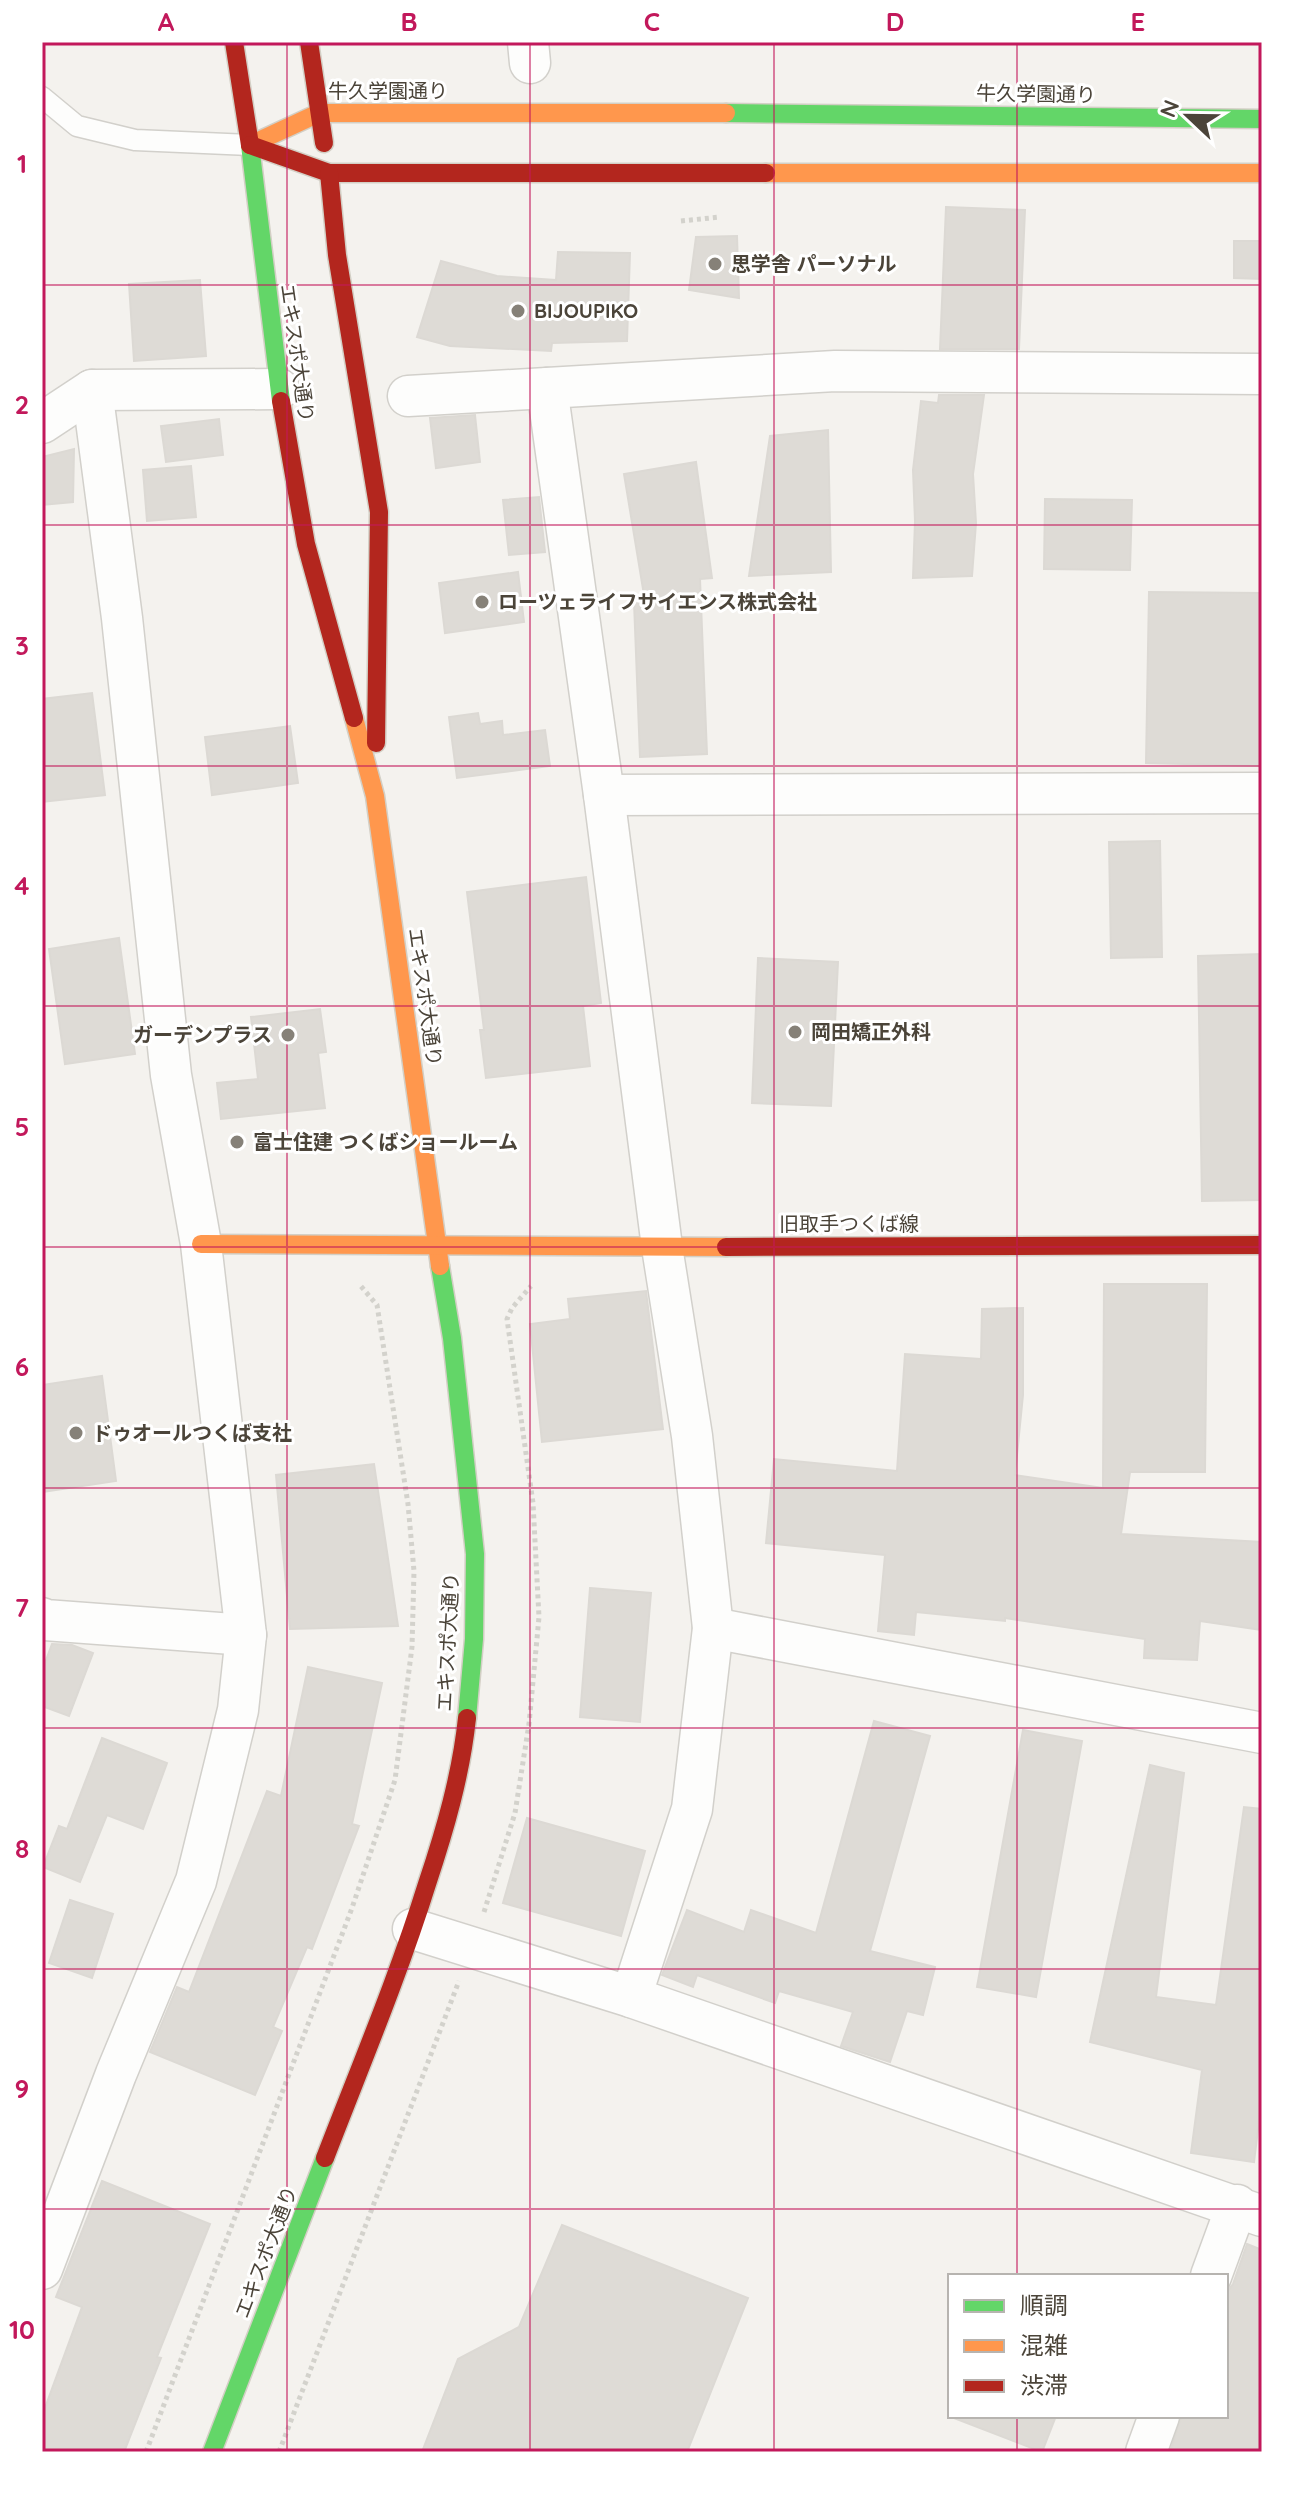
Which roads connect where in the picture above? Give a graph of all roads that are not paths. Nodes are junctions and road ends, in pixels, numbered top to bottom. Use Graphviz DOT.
graph roads {
  1 [pos="234,42"];
  2 [pos="309,42"];
  3 [pos="42,97"];
  4 [pos="319,113"];
  5 [pos="1262,119"];
  6 [pos="250,145"];
  7 [pos="329,173"];
  8 [pos="1262,173"];
  9 [pos="1262,374"];
  10 [pos="547,388"];
  11 [pos="279,389"];
  12 [pos="92,390"];
  13 [pos="408,396"];
  14 [pos="42,423"];
  15 [pos="1262,793"];
  16 [pos="604,795"];
  17 [pos="375,796"];
  18 [pos="201,1244"];
  19 [pos="436,1245"];
  20 [pos="1262,1245"];
  21 [pos="662,1247"];
  22 [pos="43,1621"];
  23 [pos="713,1628"];
  24 [pos="246,1635"];
  25 [pos="1262,1733"];
  26 [pos="413,1929"];
  27 [pos="631,1997"];
  28 [pos="1250,2210"];
  29 [pos="42,2269"];
  30 [pos="1212,2274"];
  31 [pos="1158,2418"];
  32 [pos="212,2452"];
  33 [pos="1146,2452"];
  1 -- 6 [label="main road, エキスポ大通り"];
  2 -- 4 [label="main road, エキスポ大通り"];
  3 -- 6 [label="lane"];
  4 -- 5 [label="main road, 牛久学園通り"];
  4 -- 6 [label="main road, 牛久学園通り"];
  4 -- 7 [label="main road, エキスポ大通り"];
  6 -- 7 [label="main road"];
  6 -- 11 [label="main road, エキスポ大通り"];
  7 -- 8 [label="main road"];
  7 -- 17 [label="main road, エキスポ大通り"];
  9 -- 10 [label="street"];
  10 -- 13 [label="street"];
  10 -- 16 [label="street"];
  11 -- 12 [label="street"];
  11 -- 17 [label="main road, エキスポ大通り"];
  12 -- 14 [label="street"];
  12 -- 18 [label="street"];
  15 -- 16 [label="street"];
  16 -- 21 [label="street"];
  17 -- 19 [label="main road, エキスポ大通り"];
  18 -- 19 [label="main road, 旧取手つくば線"];
  18 -- 24 [label="street"];
  19 -- 21 [label="main road, 旧取手つくば線"];
  19 -- 26 [label="main road, エキスポ大通り"];
  20 -- 21 [label="main road, 旧取手つくば線"];
  21 -- 23 [label="street"];
  22 -- 24 [label="street"];
  23 -- 25 [label="street"];
  23 -- 27 [label="street"];
  24 -- 29 [label="street"];
  26 -- 27 [label="street"];
  26 -- 32 [label="main road, エキスポ大通り"];
  27 -- 28 [label="street"];
  28 -- 30 [label="street"];
  31 -- 33 [label="street"];
}
